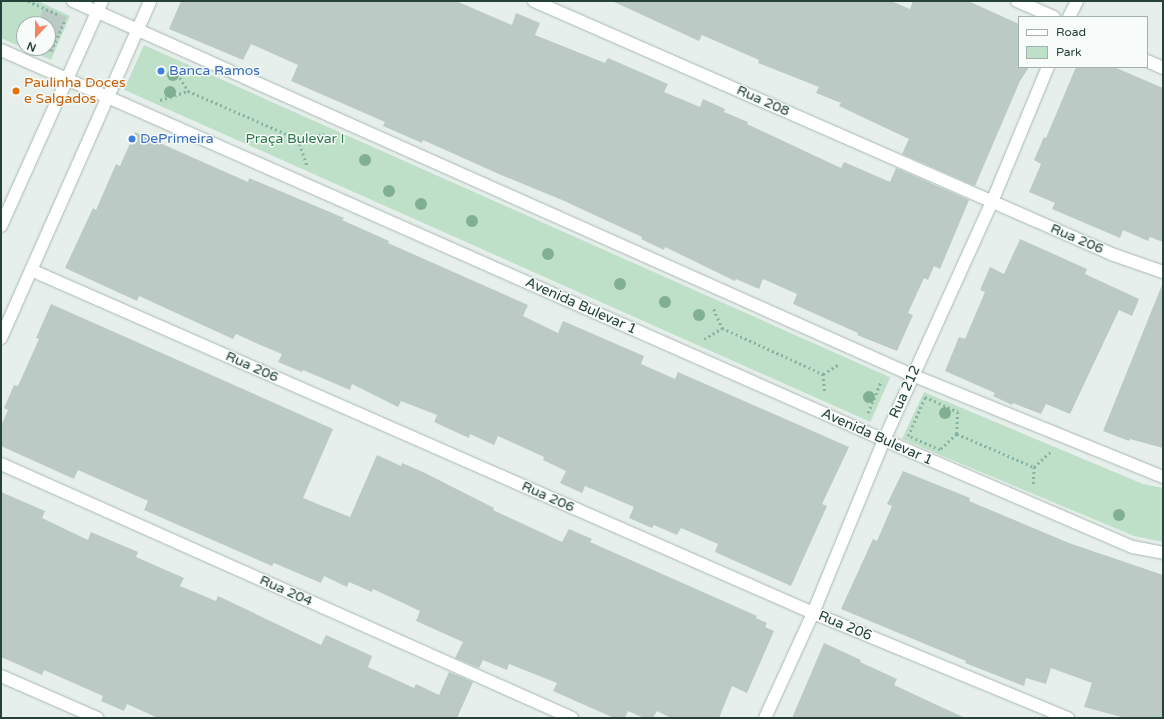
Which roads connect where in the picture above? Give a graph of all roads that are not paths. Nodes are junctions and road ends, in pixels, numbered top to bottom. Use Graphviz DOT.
graph roads {
  1 [pos="74,1"];
  2 [pos="150,1"];
  3 [pos="534,1"];
  4 [pos="1017,1"];
  5 [pos="1077,1"];
  6 [pos="100,6"];
  7 [pos="1052,16"];
  8 [pos="1070,16"];
  9 [pos="138,30"];
  10 [pos="1,50"];
  11 [pos="1148,61"];
  12 [pos="1048,68"];
  13 [pos="1163,68"];
  14 [pos="66,79"];
  15 [pos="108,96"];
  16 [pos="992,202"];
  17 [pos="1,226"];
  18 [pos="31,270"];
  19 [pos="1163,272"];
  20 [pos="1,338"];
  21 [pos="912,375"];
  22 [pos="884,440"];
  23 [pos="1,464"];
  24 [pos="1163,477"];
  25 [pos="1163,553"];
  26 [pos="813,613"];
  27 [pos="1,676"];
  28 [pos="97,718"];
  29 [pos="572,718"];
  30 [pos="765,718"];
  31 [pos="1068,718"];
  1 -- 6 [label="street"];
  2 -- 9 [label="street"];
  3 -- 16 [label="street, Rua 208"];
  4 -- 7 [label="street"];
  5 -- 8 [label="street"];
  6 -- 9 [label="street"];
  6 -- 14 [label="street"];
  9 -- 15 [label="street"];
  9 -- 21 [label="street"];
  10 -- 14 [label="street, Avenida Bulevar 1"];
  11 -- 13 [label="street"];
  12 -- 16 [label="street, Rua 212"];
  14 -- 15 [label="street, Avenida Bulevar 1"];
  14 -- 17 [label="street"];
  15 -- 18 [label="street"];
  15 -- 22 [label="street, Avenida Bulevar 1"];
  16 -- 19 [label="street, Rua 206"];
  16 -- 21 [label="street, Rua 212"];
  18 -- 20 [label="street"];
  18 -- 26 [label="street, Rua 206"];
  21 -- 22 [label="street, Rua 212"];
  21 -- 24 [label="street"];
  22 -- 25 [label="street, Avenida Bulevar 1"];
  22 -- 26 [label="street, Rua 212"];
  23 -- 29 [label="street, Rua 204"];
  26 -- 30 [label="street, Rua 212"];
  26 -- 31 [label="street, Rua 206"];
  27 -- 28 [label="street"];
}
